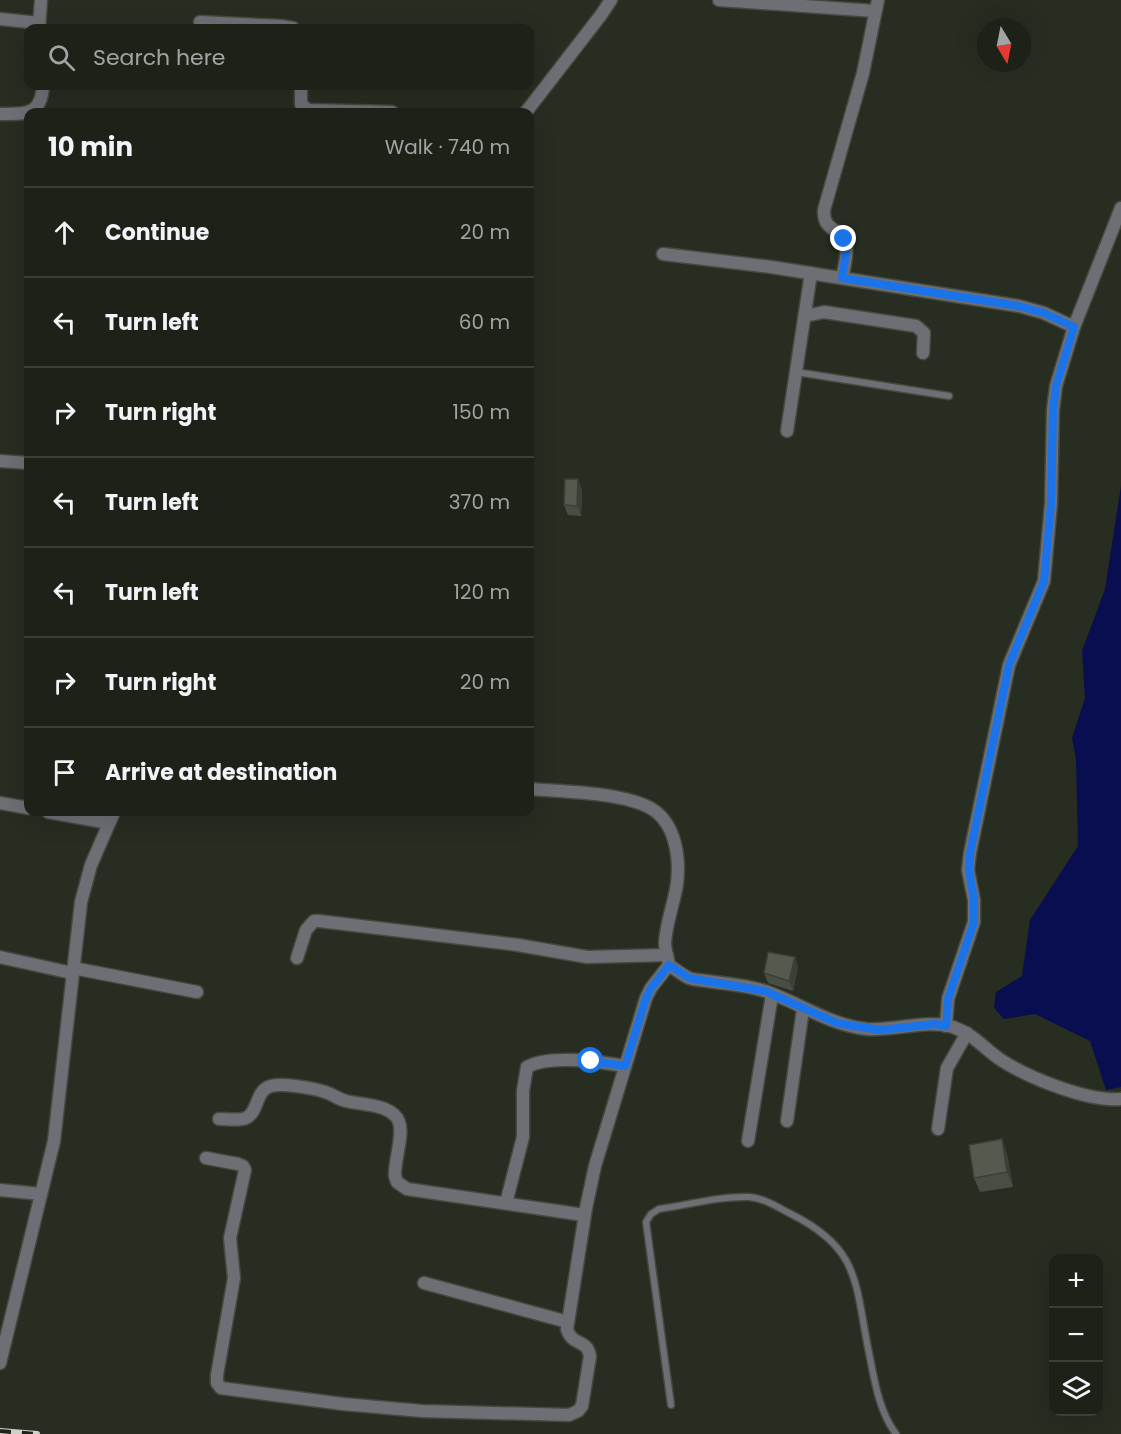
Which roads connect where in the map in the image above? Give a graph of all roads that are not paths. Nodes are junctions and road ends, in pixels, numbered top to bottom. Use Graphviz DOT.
graph roads {
  1 [pos="41,0"];
  2 [pos="611,0"];
  3 [pos="719,0"];
  4 [pos="876,5"];
  5 [pos="0,19"];
  6 [pos="200,22"];
  7 [pos="28,24"];
  8 [pos="39,24"];
  9 [pos="240,24"];
  10 [pos="43,90"];
  11 [pos="301,90"];
  12 [pos="38,108"];
  13 [pos="306,108"];
  14 [pos="529,108"];
  15 [pos="0,114"];
  16 [pos="24,114"];
  17 [pos="1121,208"];
  18 [pos="663,254"];
  19 [pos="811,273"];
  20 [pos="842,278"];
  21 [pos="805,316"];
  22 [pos="1074,327"];
  23 [pos="923,353"];
  24 [pos="796,372"];
  25 [pos="949,396"];
  26 [pos="787,431"];
  27 [pos="0,461"];
  28 [pos="24,462"];
  29 [pos="534,789"];
  30 [pos="0,803"];
  31 [pos="24,807"];
  32 [pos="112,817"];
  33 [pos="0,957"];
  34 [pos="297,958"];
  35 [pos="668,960"];
  36 [pos="73,970"];
  37 [pos="197,992"];
  38 [pos="772,995"];
  39 [pos="803,1009"];
  40 [pos="946,1026"];
  41 [pos="967,1033"];
  42 [pos="625,1066"];
  43 [pos="1121,1099"];
  44 [pos="219,1119"];
  45 [pos="787,1121"];
  46 [pos="938,1129"];
  47 [pos="748,1141"];
  48 [pos="206,1158"];
  49 [pos="0,1191"];
  50 [pos="41,1194"];
  51 [pos="506,1203"];
  52 [pos="585,1215"];
  53 [pos="424,1283"];
  54 [pos="568,1322"];
  55 [pos="0,1363"];
  56 [pos="671,1405"];
  57 [pos="896,1434"];
  1 -- 8 [label="street"];
  2 -- 14 [label="street"];
  3 -- 4 [label="street"];
  4 -- 20 [label="street"];
  5 -- 7 [label="street"];
  6 -- 9 [label="street"];
  10 -- 12 [label="street"];
  11 -- 13 [label="street"];
  15 -- 16 [label="street"];
  17 -- 22 [label="street"];
  18 -- 19 [label="street"];
  19 -- 20 [label="street"];
  19 -- 21 [label="street"];
  20 -- 22 [label="street"];
  21 -- 23 [label="street"];
  21 -- 24 [label="street"];
  22 -- 40 [label="street"];
  24 -- 25 [label="lane"];
  24 -- 26 [label="street"];
  27 -- 28 [label="street"];
  29 -- 35 [label="street"];
  30 -- 31 [label="street"];
  32 -- 36 [label="street"];
  33 -- 36 [label="street"];
  34 -- 35 [label="street"];
  35 -- 38 [label="street"];
  35 -- 42 [label="street"];
  36 -- 37 [label="street"];
  36 -- 50 [label="street"];
  38 -- 39 [label="street"];
  38 -- 47 [label="street"];
  39 -- 40 [label="street"];
  39 -- 45 [label="street"];
  40 -- 41 [label="street"];
  41 -- 43 [label="street"];
  41 -- 46 [label="street"];
  42 -- 51 [label="street"];
  42 -- 52 [label="street"];
  44 -- 51 [label="street"];
  48 -- 54 [label="street"];
  49 -- 50 [label="street"];
  50 -- 55 [label="street"];
  51 -- 52 [label="street"];
  52 -- 54 [label="street"];
  53 -- 54 [label="street"];
  56 -- 57 [label="lane"];
}
